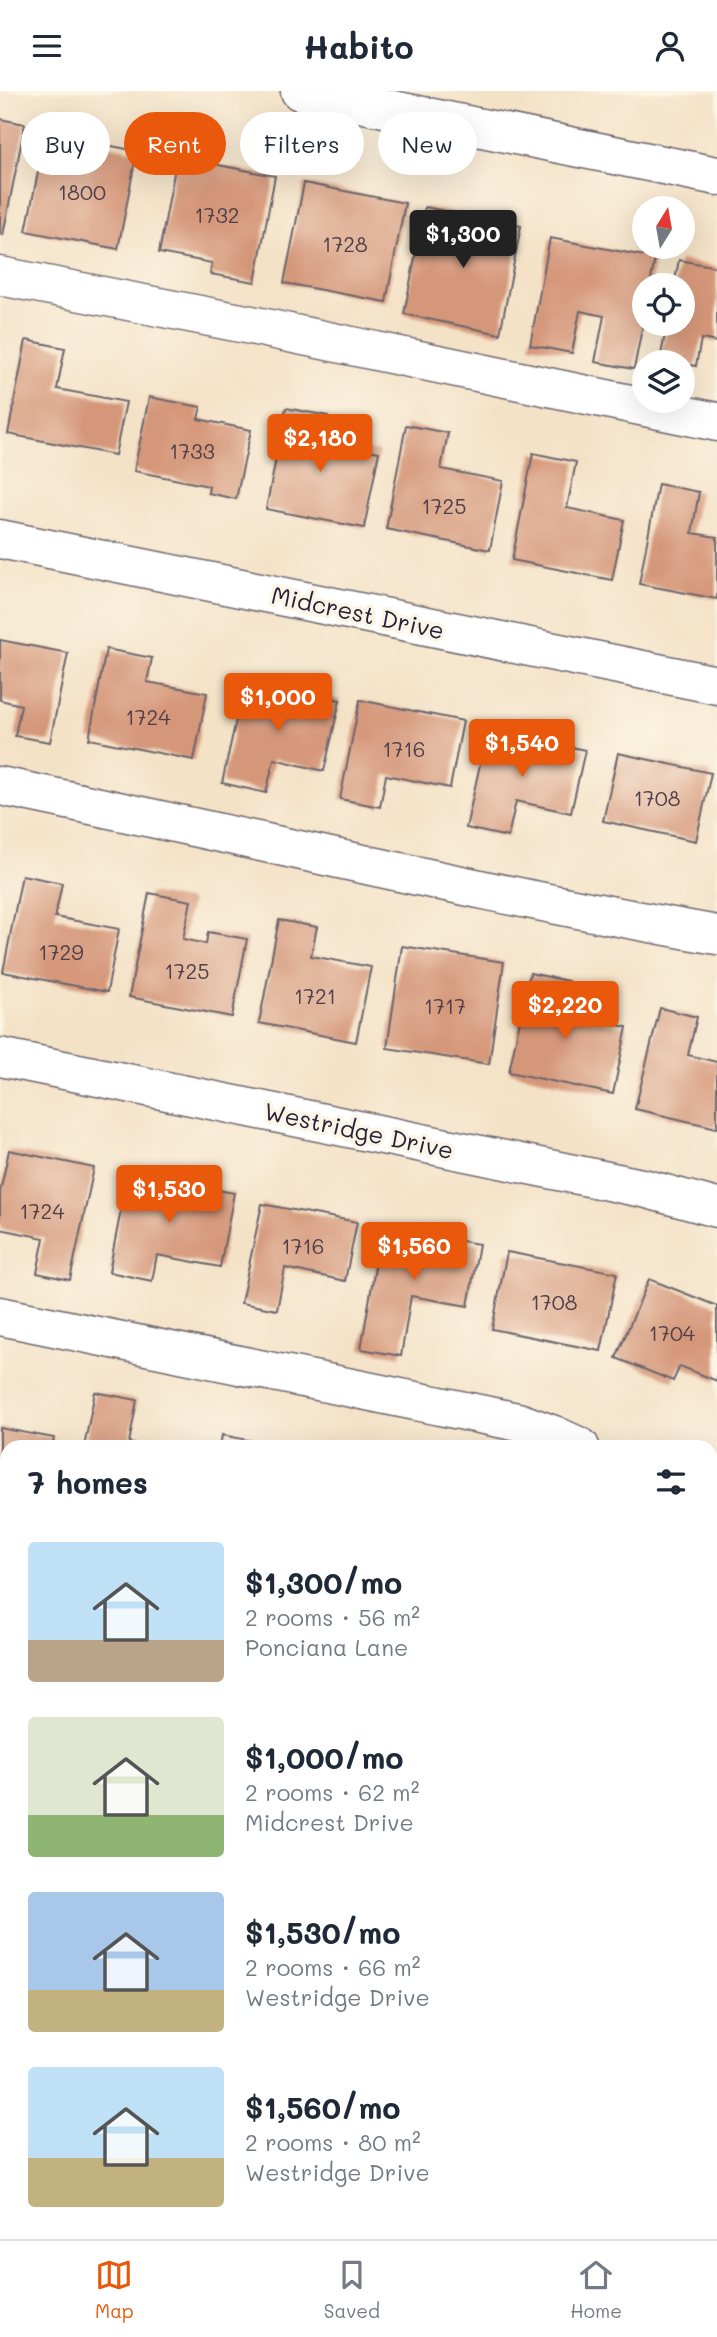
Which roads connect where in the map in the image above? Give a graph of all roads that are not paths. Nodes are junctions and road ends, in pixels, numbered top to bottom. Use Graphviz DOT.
graph roads {
  1 [pos="300,91"];
  2 [pos="717,176"];
  3 [pos="0,276"];
  4 [pos="717,422"];
  5 [pos="0,539"];
  6 [pos="717,685"];
  7 [pos="0,786"];
  8 [pos="717,935"];
  9 [pos="0,1057"];
  10 [pos="717,1208"];
  11 [pos="0,1316"];
  12 [pos="565,1440"];
  1 -- 2 [label="street"];
  3 -- 4 [label="street"];
  5 -- 6 [label="street, Midcrest Drive"];
  7 -- 8 [label="street"];
  9 -- 10 [label="street, Westridge Drive"];
  11 -- 12 [label="street"];
}
